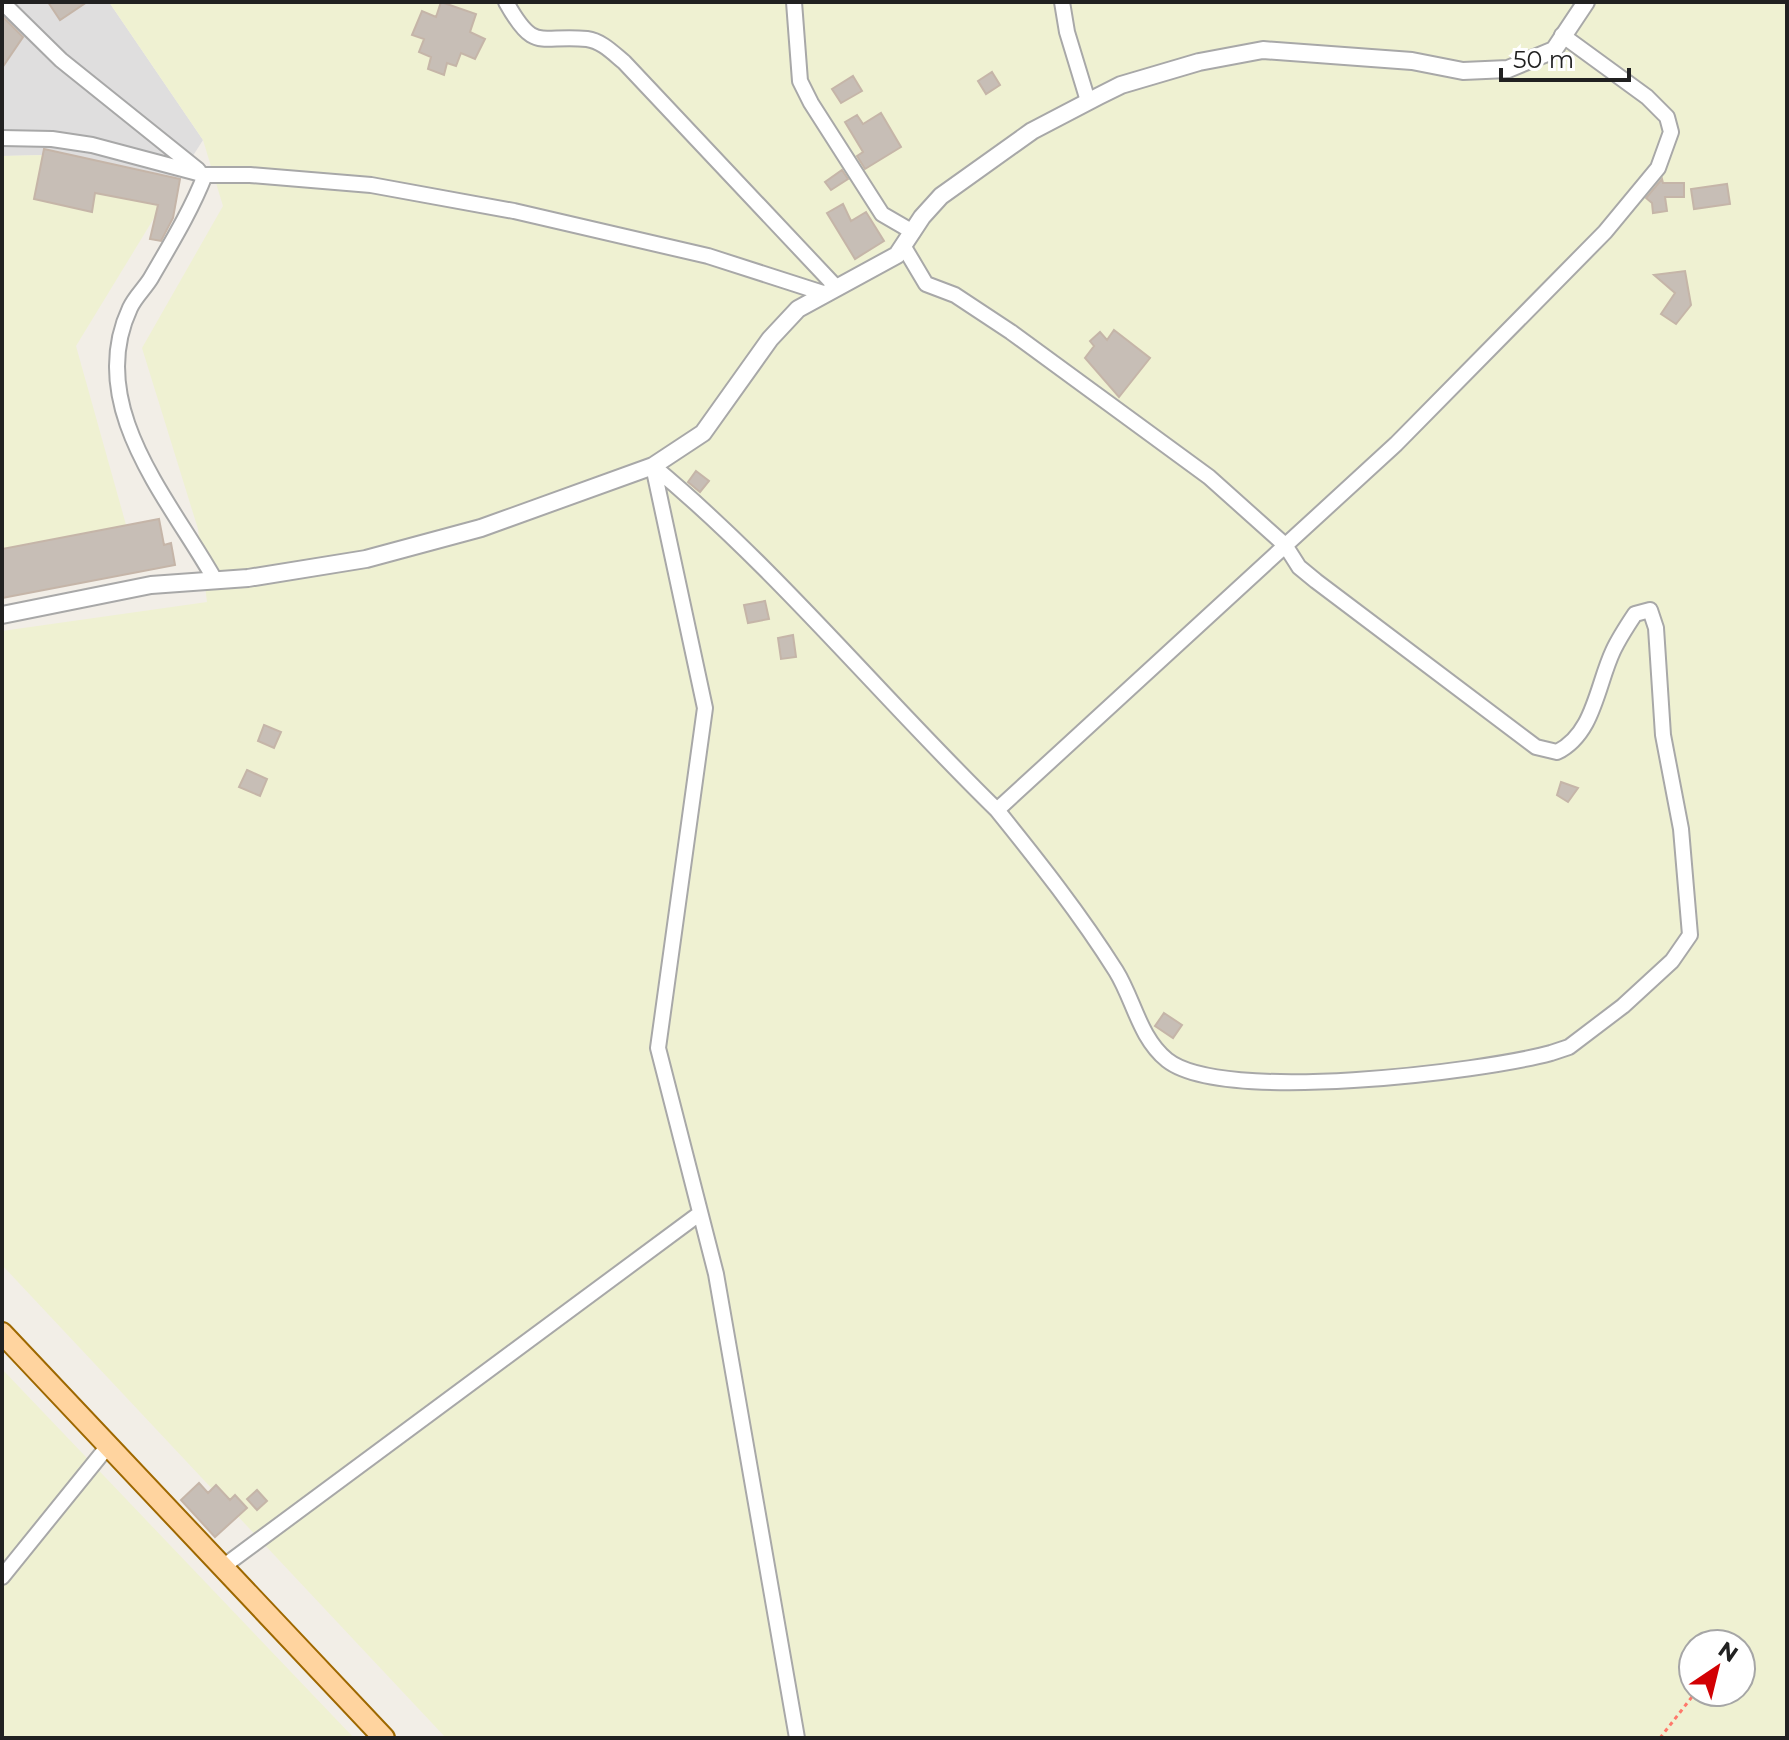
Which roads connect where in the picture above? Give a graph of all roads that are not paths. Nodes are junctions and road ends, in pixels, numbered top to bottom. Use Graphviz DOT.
graph roads {
  1 [pos="2,2"];
  2 [pos="506,2"];
  3 [pos="794,2"];
  4 [pos="1062,2"];
  5 [pos="1586,2"];
  6 [pos="1562,35"];
  7 [pos="1088,101"];
  8 [pos="2,138"];
  9 [pos="205,175"];
  10 [pos="913,232"];
  11 [pos="904,247"];
  12 [pos="830,290"];
  13 [pos="653,466"];
  14 [pos="1285,545"];
  15 [pos="215,580"];
  16 [pos="2,615"];
  17 [pos="997,810"];
  18 [pos="699,1214"];
  19 [pos="2,1333"];
  20 [pos="108,1446"];
  21 [pos="224,1566"];
  22 [pos="2,1577"];
  23 [pos="384,1738"];
  24 [pos="797,1738"];
  1 -- 9 [label="street"];
  2 -- 12 [label="street"];
  3 -- 10 [label="street"];
  4 -- 7 [label="street"];
  5 -- 6 [label="street"];
  6 -- 7 [label="street"];
  6 -- 14 [label="street"];
  7 -- 10 [label="street"];
  8 -- 9 [label="street"];
  9 -- 12 [label="street"];
  9 -- 15 [label="street"];
  10 -- 11 [label="street"];
  11 -- 12 [label="street"];
  11 -- 14 [label="street"];
  12 -- 13 [label="street"];
  13 -- 15 [label="street"];
  13 -- 17 [label="street"];
  13 -- 18 [label="street"];
  14 -- 17 [label="street"];
  14 -- 17 [label="street"];
  15 -- 16 [label="street"];
  18 -- 21 [label="street"];
  18 -- 24 [label="street"];
  19 -- 20 [label="main road"];
  20 -- 21 [label="main road"];
  20 -- 22 [label="street"];
  21 -- 23 [label="main road"];
}
